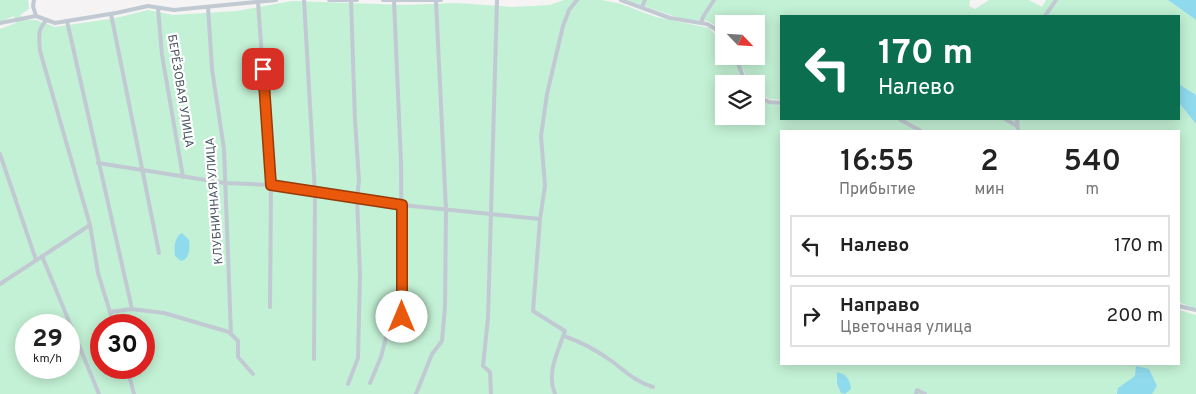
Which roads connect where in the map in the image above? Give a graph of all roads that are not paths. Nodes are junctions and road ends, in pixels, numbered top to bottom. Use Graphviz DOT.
graph roads {
  1 [pos="34,0"];
  2 [pos="276,0"];
  3 [pos="304,0"];
  4 [pos="329,0"];
  5 [pos="351,0"];
  6 [pos="357,0"];
  7 [pos="383,0"];
  8 [pos="441,0"];
  9 [pos="496,0"];
  10 [pos="577,0"];
  11 [pos="621,0"];
  12 [pos="645,0"];
  13 [pos="714,0"];
  14 [pos="1056,0"];
  15 [pos="394,1"];
  16 [pos="436,1"];
  17 [pos="258,2"];
  18 [pos="208,7"];
  19 [pos="642,7"];
  20 [pos="158,8"];
  21 [pos="112,14"];
  22 [pos="1046,15"];
  23 [pos="36,16"];
  24 [pos="47,20"];
  25 [pos="67,21"];
  26 [pos="0,23"];
  27 [pos="701,23"];
  28 [pos="715,28"];
  29 [pos="765,100"];
  30 [pos="780,103"];
  31 [pos="901,120"];
  32 [pos="1005,120"];
  33 [pos="1018,129"];
  34 [pos="919,130"];
  35 [pos="0,154"];
  36 [pos="98,163"];
  37 [pos="141,169"];
  38 [pos="182,177"];
  39 [pos="225,183"];
  40 [pos="271,185"];
  41 [pos="315,194"];
  42 [pos="357,198"];
  43 [pos="402,205"];
  44 [pos="446,210"];
  45 [pos="491,214"];
  46 [pos="540,219"];
  47 [pos="90,225"];
  48 [pos="159,253"];
  49 [pos="42,256"];
  50 [pos="36,260"];
  51 [pos="0,284"];
  52 [pos="1180,306"];
  53 [pos="270,307"];
  54 [pos="132,309"];
  55 [pos="1196,310"];
  56 [pos="110,312"];
  57 [pos="231,334"];
  58 [pos="564,336"];
  59 [pos="314,359"];
  60 [pos="253,374"];
  61 [pos="130,379"];
  62 [pos="370,383"];
  63 [pos="348,384"];
  64 [pos="653,387"];
  65 [pos="99,394"];
  66 [pos="134,394"];
  67 [pos="416,394"];
  68 [pos="491,394"];
  69 [pos="554,394"];
  70 [pos="916,394"];
  71 [pos="925,394"];
  1 -- 23 [label="street"];
  2 -- 17 [label="street"];
  3 -- 41 [label="street"];
  4 -- 5 [label="street"];
  5 -- 6 [label="street"];
  5 -- 42 [label="street"];
  7 -- 15 [label="street"];
  8 -- 16 [label="street"];
  9 -- 45 [label="street"];
  10 -- 46 [label="street"];
  11 -- 19 [label="street"];
  12 -- 19 [label="street"];
  13 -- 27 [label="street"];
  14 -- 22 [label="street"];
  15 -- 16 [label="street"];
  15 -- 43 [label="street"];
  16 -- 44 [label="street"];
  17 -- 18 [label="street"];
  17 -- 40 [label="street"];
  18 -- 20 [label="street"];
  18 -- 39 [label="street, КЛУБНИЧНАЯ УЛИЦА"];
  19 -- 27 [label="street"];
  20 -- 21 [label="street"];
  20 -- 38 [label="street, БЕРЁЗОВАЯ УЛИЦА"];
  21 -- 25 [label="street"];
  21 -- 37 [label="street"];
  23 -- 24 [label="street"];
  23 -- 26 [label="street"];
  24 -- 25 [label="street"];
  24 -- 47 [label="street"];
  25 -- 36 [label="street"];
  27 -- 28 [label="street"];
  29 -- 30 [label="street"];
  31 -- 34 [label="street"];
  32 -- 33 [label="street"];
  35 -- 50 [label="street"];
  36 -- 37 [label="street"];
  36 -- 54 [label="street"];
  37 -- 38 [label="street"];
  37 -- 48 [label="street"];
  38 -- 39 [label="street"];
  39 -- 40 [label="street"];
  39 -- 57 [label="street, КЛУБНИЧНАЯ УЛИЦА"];
  40 -- 41 [label="street"];
  40 -- 53 [label="street"];
  41 -- 42 [label="street"];
  41 -- 59 [label="street"];
  42 -- 43 [label="street"];
  42 -- 63 [label="street"];
  43 -- 44 [label="street"];
  43 -- 62 [label="street"];
  44 -- 45 [label="street"];
  44 -- 67 [label="street"];
  45 -- 46 [label="street"];
  45 -- 68 [label="street"];
  46 -- 58 [label="street"];
  47 -- 49 [label="street"];
  47 -- 56 [label="street"];
  49 -- 50 [label="street"];
  49 -- 65 [label="street"];
  50 -- 51 [label="street"];
  52 -- 55 [label="street"];
  54 -- 56 [label="street"];
  54 -- 57 [label="street"];
  57 -- 60 [label="street, КЛУБНИЧНАЯ УЛИЦА"];
  58 -- 64 [label="street"];
  58 -- 69 [label="street"];
  61 -- 66 [label="street"];
  70 -- 71 [label="street"];
}
